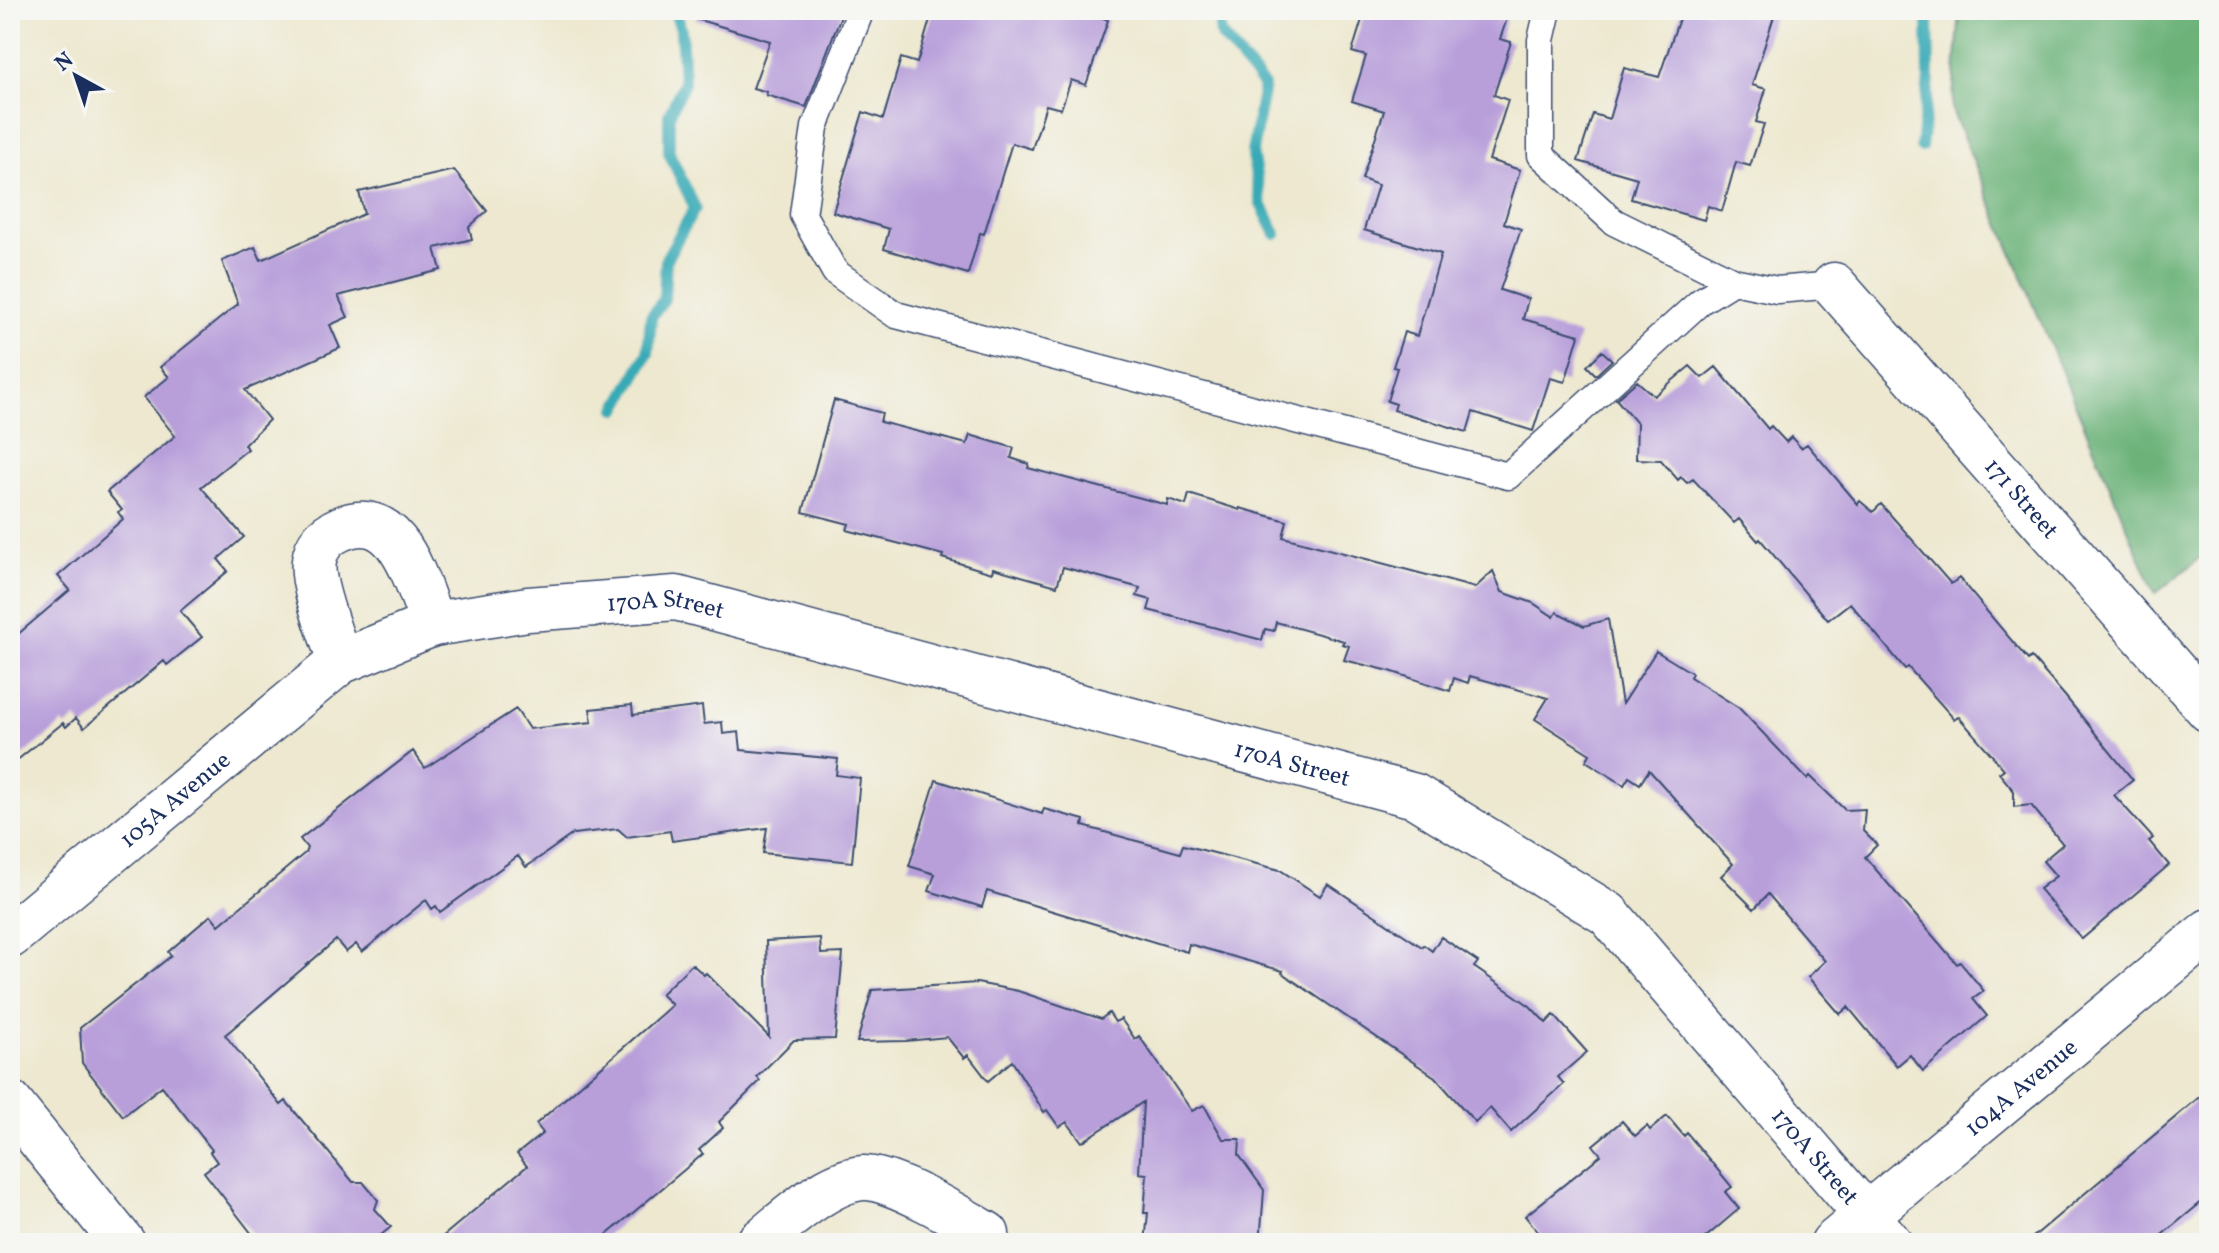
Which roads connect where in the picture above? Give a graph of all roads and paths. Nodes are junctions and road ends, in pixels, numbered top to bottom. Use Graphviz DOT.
graph roads {
  1 [pos="861,10"];
  2 [pos="1548,10"];
  3 [pos="1733,281"];
  4 [pos="1834,285"];
  5 [pos="528,609"];
  6 [pos="433,624"];
  7 [pos="340,662"];
  8 [pos="2209,710"];
  9 [pos="2209,931"];
  10 [pos="10,936"];
  11 [pos="10,1103"];
  12 [pos="1879,1229"];
  13 [pos="987,1234"];
  14 [pos="123,1243"];
  15 [pos="758,1243"];
  16 [pos="1833,1243"];
  1 -- 3 [label="lane"];
  2 -- 3 [label="lane"];
  3 -- 4 [label="lane"];
  4 -- 8 [label="street, 171 Street"];
  5 -- 6 [label="street, 105A Avenue"];
  5 -- 12 [label="street, 170A Street"];
  6 -- 7 [label="street, 105A Avenue"];
  6 -- 7 [label="street"];
  7 -- 10 [label="street, 105A Avenue"];
  9 -- 12 [label="street, 104A Avenue"];
  11 -- 14 [label="street"];
  12 -- 16 [label="street, 104A Avenue"];
  13 -- 15 [label="street"];
}
